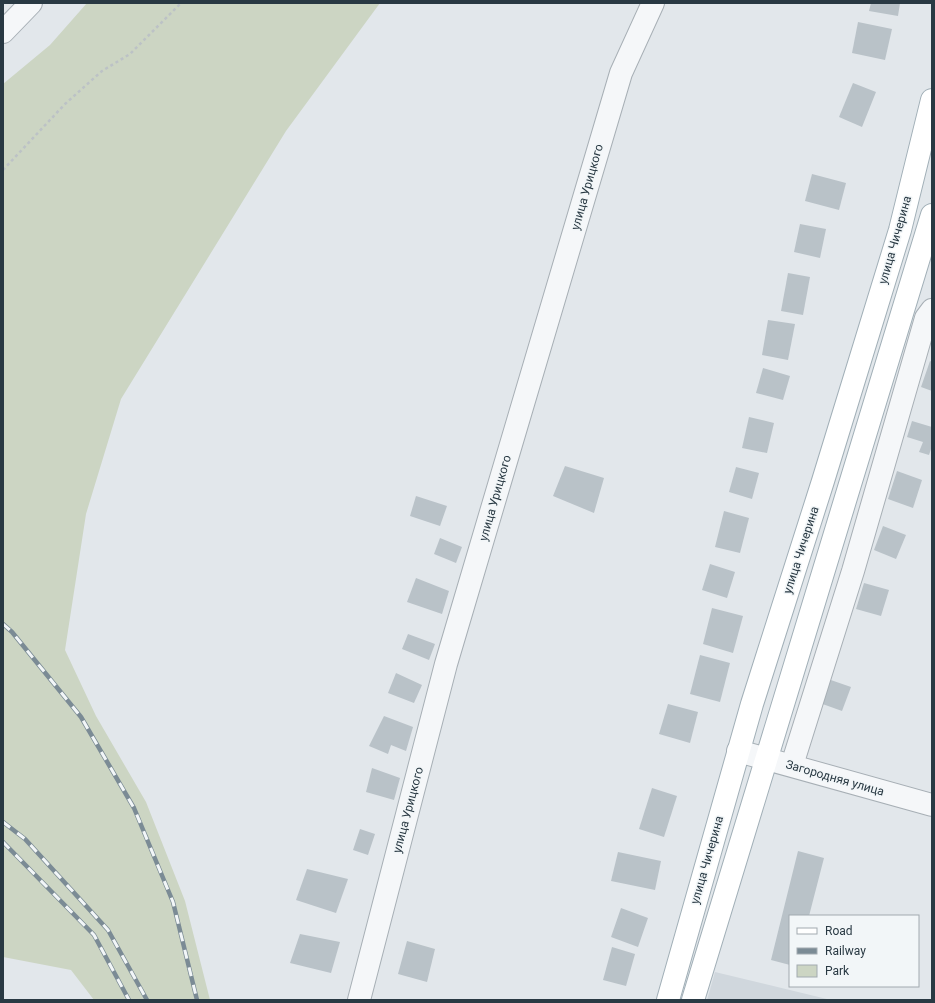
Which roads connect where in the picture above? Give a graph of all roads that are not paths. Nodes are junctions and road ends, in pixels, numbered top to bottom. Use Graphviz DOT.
graph roads {
  1 [pos="31,3"];
  2 [pos="653,3"];
  3 [pos="3,32"];
  4 [pos="932,100"];
  5 [pos="932,215"];
  6 [pos="932,310"];
  7 [pos="738,751"];
  8 [pos="766,758"];
  9 [pos="792,765"];
  10 [pos="932,805"];
  11 [pos="359,1000"];
  12 [pos="668,1000"];
  13 [pos="693,1000"];
  1 -- 3 [label="street"];
  2 -- 11 [label="street, улица Урицкого"];
  4 -- 7 [label="main road, улица Чичерина"];
  5 -- 8 [label="main road"];
  6 -- 9 [label="street"];
  7 -- 8 [label="street, Загородняя улица"];
  7 -- 12 [label="main road, улица Чичерина"];
  8 -- 9 [label="street, Загородняя улица"];
  8 -- 13 [label="main road"];
  9 -- 10 [label="street, Загородняя улица"];
}
